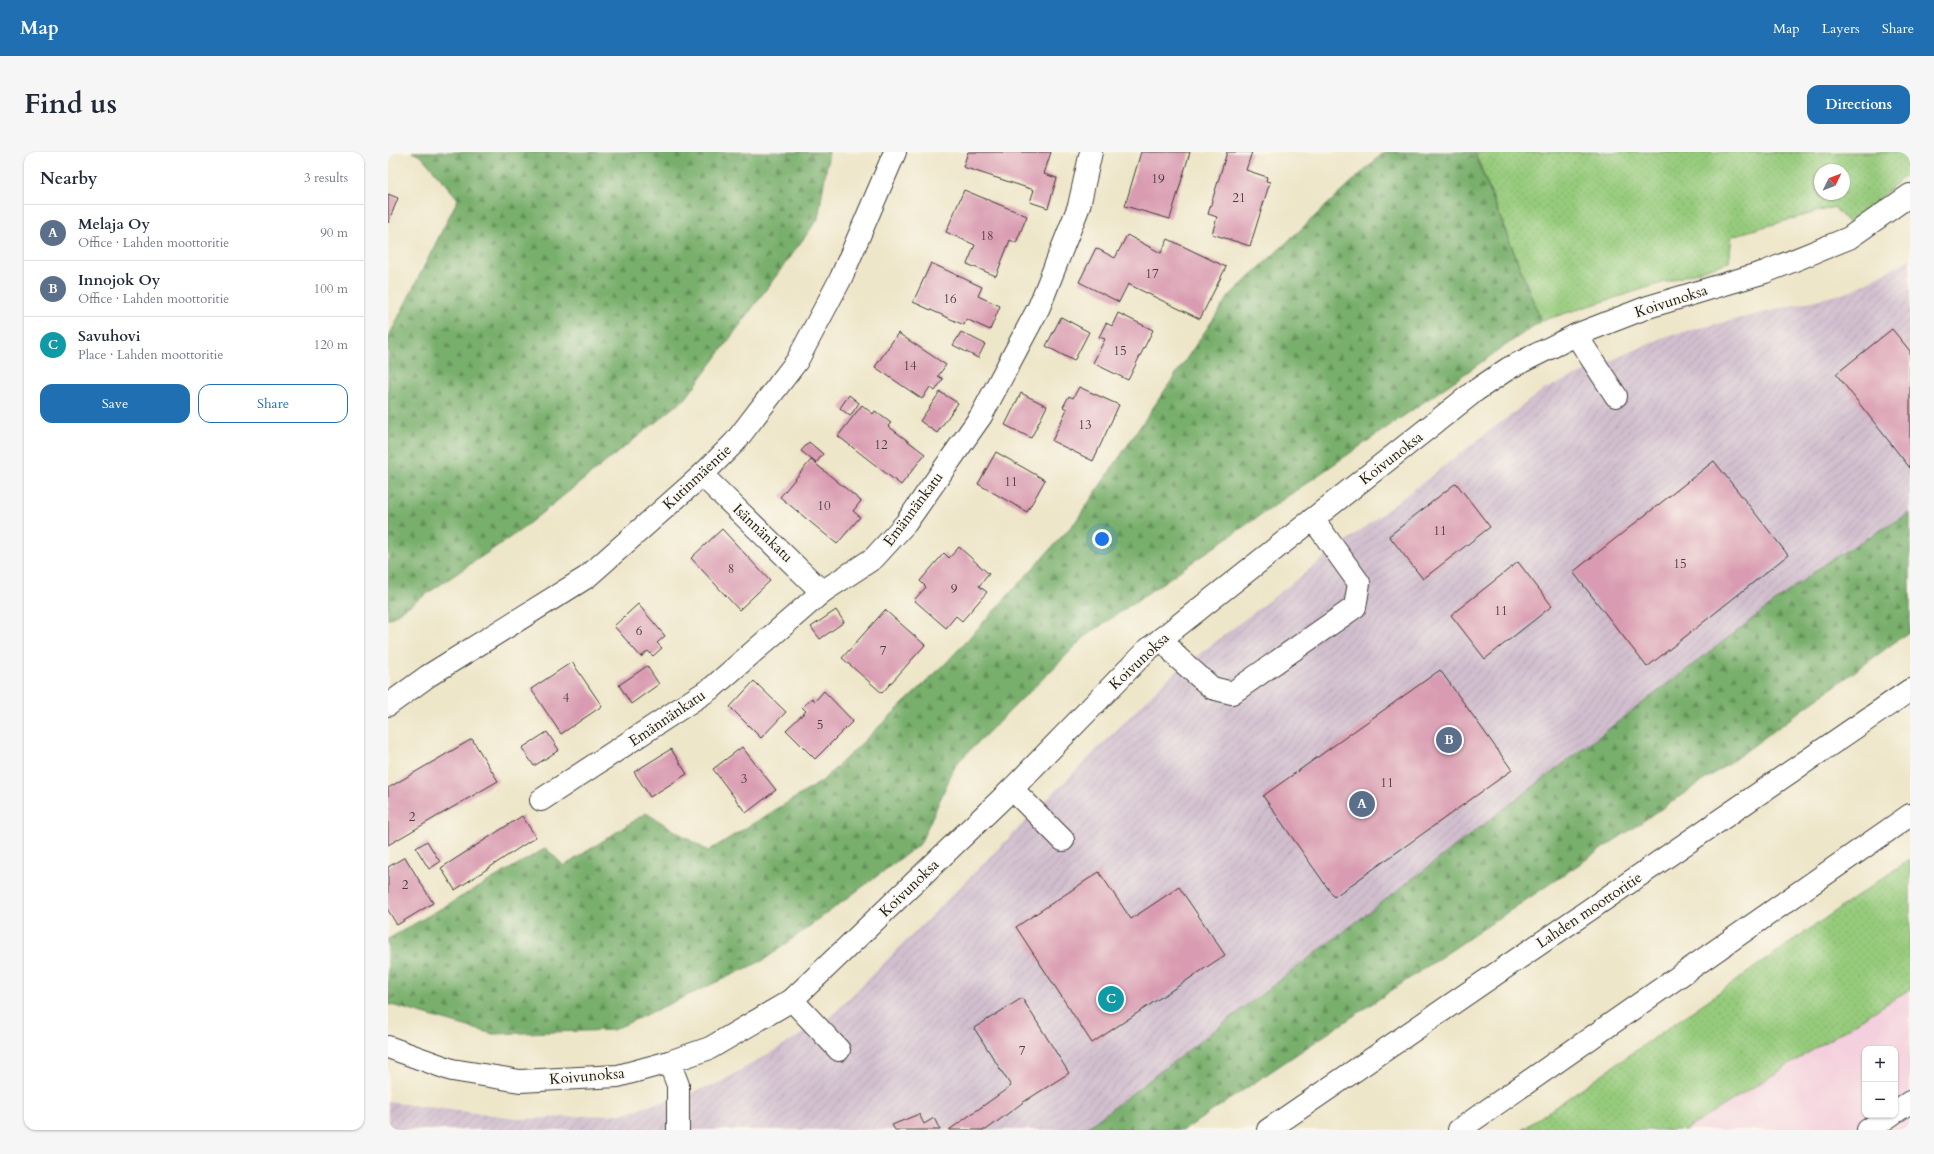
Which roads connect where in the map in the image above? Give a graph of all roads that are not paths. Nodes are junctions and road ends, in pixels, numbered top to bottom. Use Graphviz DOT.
graph roads {
  1 [pos="895,152"];
  2 [pos="1091,152"];
  3 [pos="1910,195"];
  4 [pos="1576,335"];
  5 [pos="1616,396"];
  6 [pos="702,475"];
  7 [pos="1313,519"];
  8 [pos="822,592"];
  9 [pos="1162,638"];
  10 [pos="1910,690"];
  11 [pos="388,705"];
  12 [pos="1012,789"];
  13 [pos="541,800"];
  14 [pos="1910,815"];
  15 [pos="1063,840"];
  16 [pos="792,1000"];
  17 [pos="388,1047"];
  18 [pos="839,1050"];
  19 [pos="669,1062"];
  20 [pos="1910,1102"];
  21 [pos="1898,1110"];
  22 [pos="1886,1118"];
  23 [pos="678,1130"];
  24 [pos="1268,1130"];
  25 [pos="1458,1130"];
  26 [pos="1868,1130"];
  1 -- 6 [label="main road, Kutinmäentie"];
  2 -- 8 [label="main road, Emännänkatu"];
  3 -- 4 [label="main road, Koivunoksa"];
  4 -- 5 [label="main road"];
  4 -- 7 [label="main road, Koivunoksa"];
  6 -- 8 [label="main road, Isännänkatu"];
  6 -- 11 [label="main road, Kutinmäentie"];
  7 -- 9 [label="main road, Koivunoksa"];
  7 -- 9 [label="main road"];
  8 -- 13 [label="main road, Emännänkatu"];
  9 -- 12 [label="main road, Koivunoksa"];
  10 -- 24 [label="main road, Lahden moottoritie"];
  12 -- 15 [label="main road"];
  12 -- 16 [label="main road, Koivunoksa"];
  14 -- 25 [label="main road"];
  16 -- 18 [label="main road"];
  16 -- 19 [label="main road, Koivunoksa"];
  17 -- 19 [label="main road, Koivunoksa"];
  19 -- 23 [label="main road"];
  20 -- 21 [label="main road"];
  22 -- 26 [label="main road"];
}
